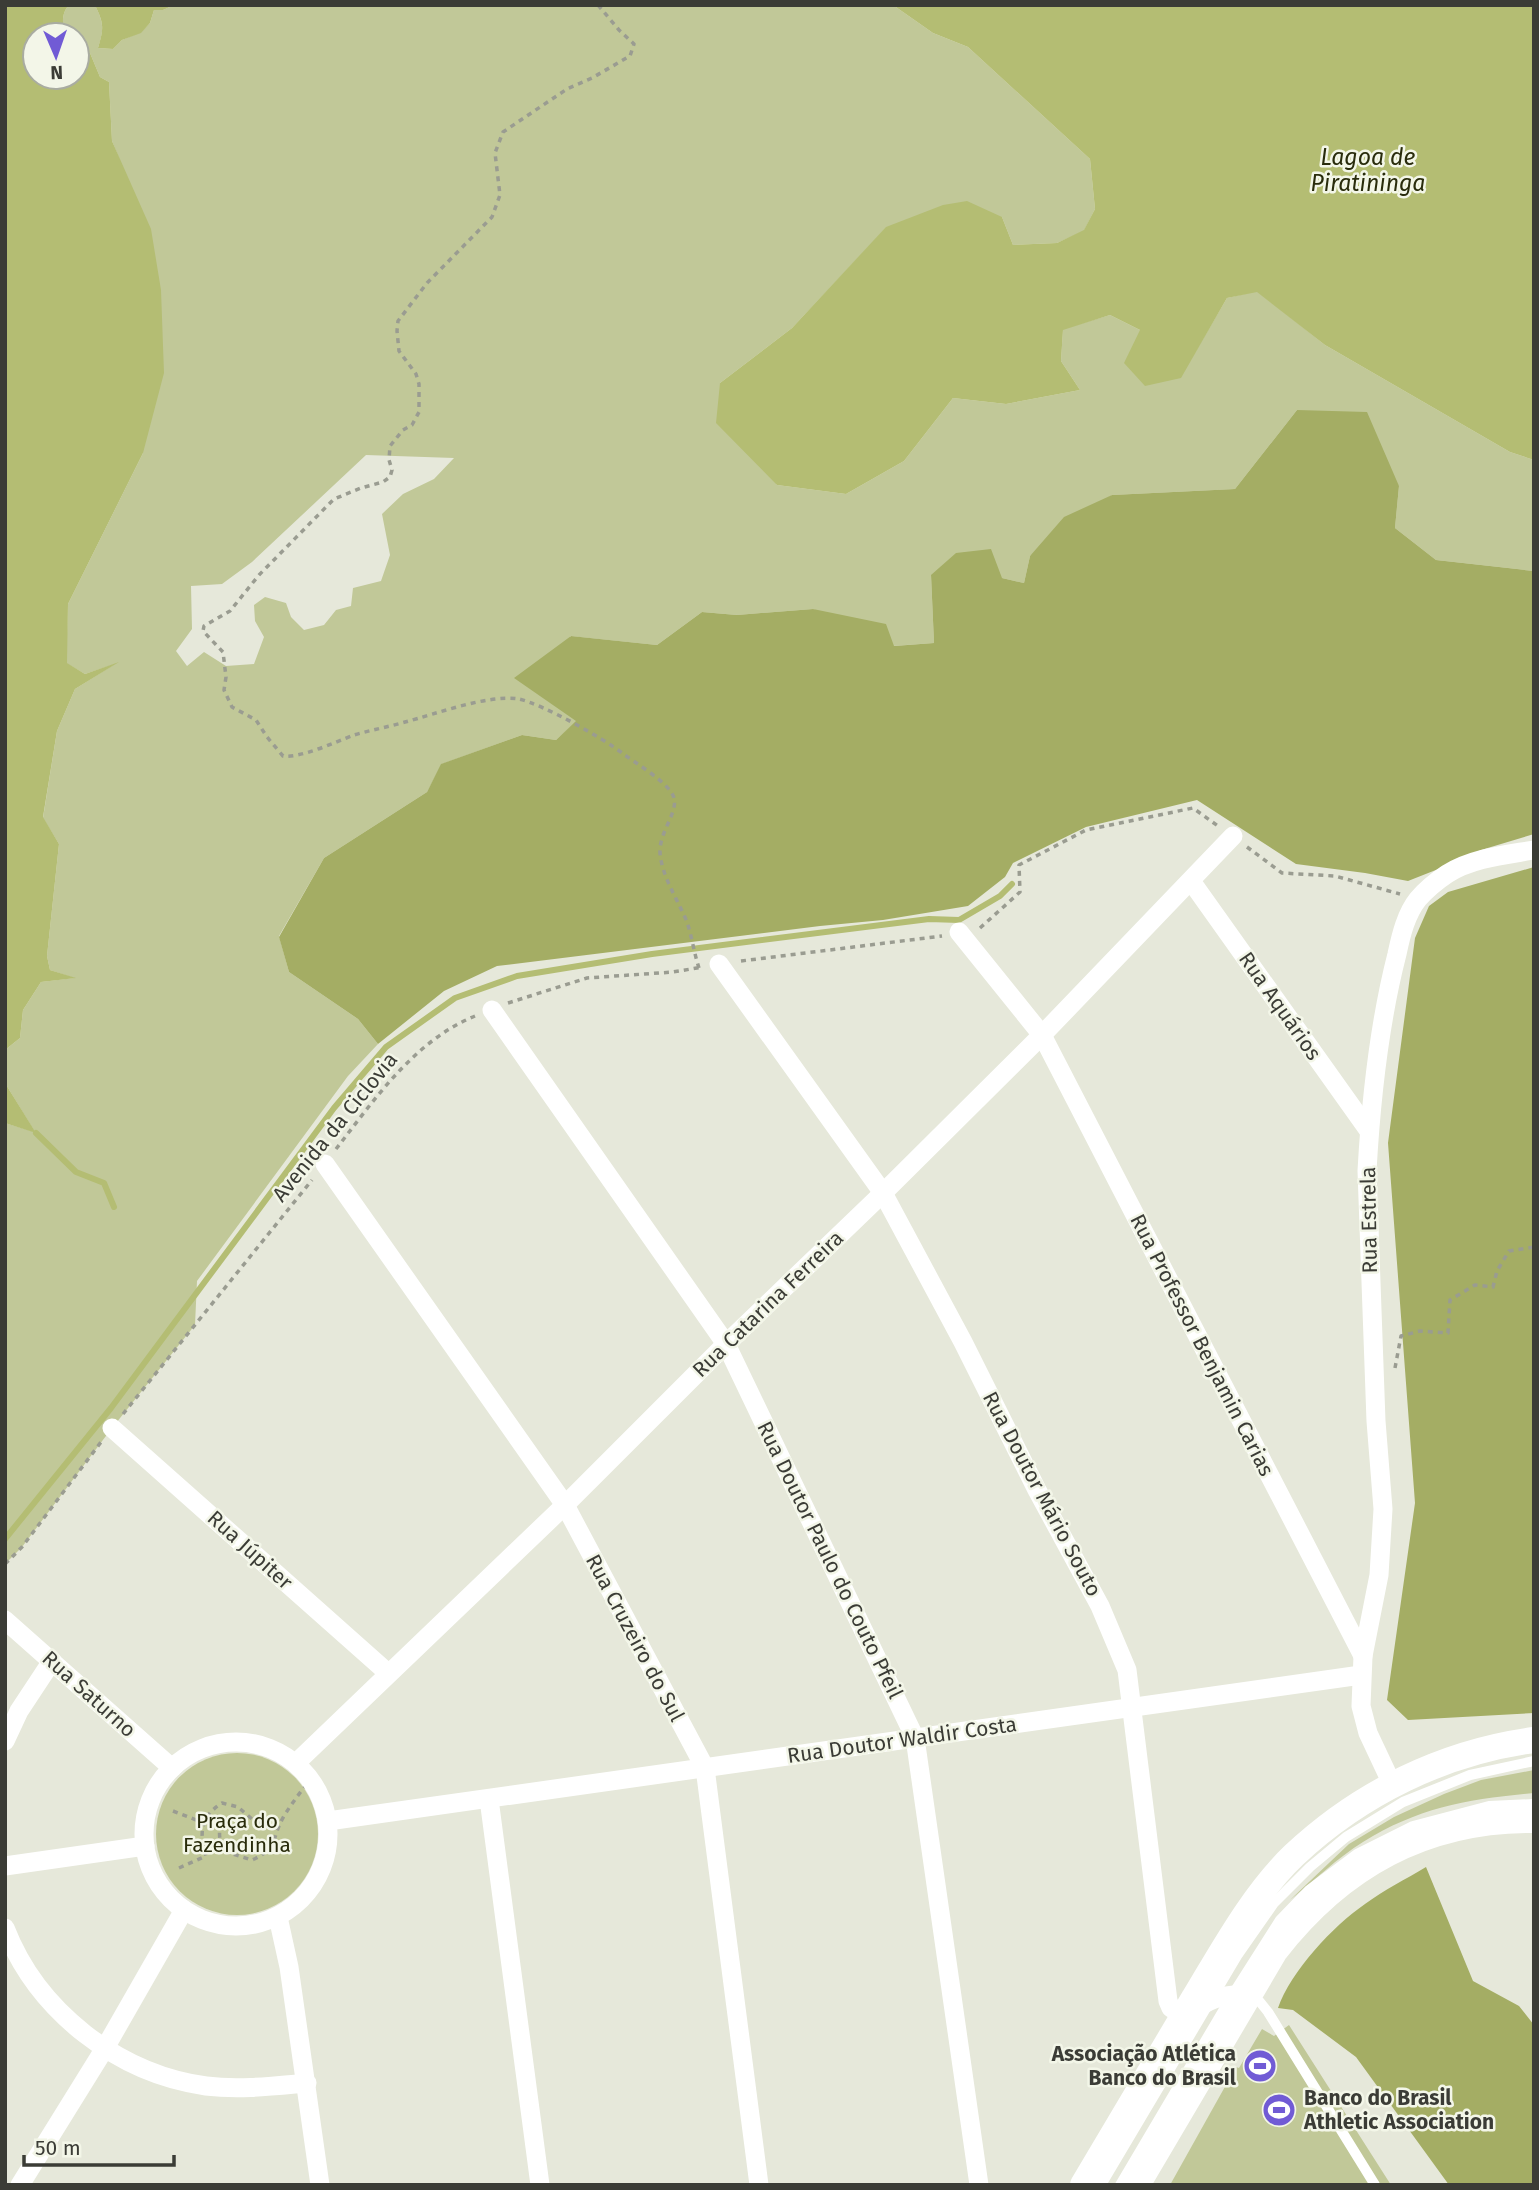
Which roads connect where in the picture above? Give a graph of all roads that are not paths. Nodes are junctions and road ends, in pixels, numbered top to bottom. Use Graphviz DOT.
graph roads {
  1 [pos="1233,836"];
  2 [pos="1534,850"];
  3 [pos="1191,881"];
  4 [pos="959,932"];
  5 [pos="719,964"];
  6 [pos="492,1010"];
  7 [pos="1042,1035"];
  8 [pos="1369,1131"];
  9 [pos="325,1164"];
  10 [pos="883,1193"];
  11 [pos="726,1344"];
  12 [pos="111,1428"];
  13 [pos="565,1505"];
  14 [pos="5,1620"];
  15 [pos="52,1661"];
  16 [pos="1362,1665"];
  17 [pos="388,1673"];
  18 [pos="1132,1707"];
  19 [pos="915,1738"];
  20 [pos="1534,1740"];
  21 [pos="5,1741"];
  22 [pos="1534,1761"];
  23 [pos="296,1763"];
  24 [pos="172,1768"];
  25 [pos="705,1768"];
  26 [pos="1392,1784"];
  27 [pos="489,1799"];
  28 [pos="1534,1804"];
  29 [pos="1534,1820"];
  30 [pos="328,1821"];
  31 [pos="145,1846"];
  32 [pos="5,1866"];
  33 [pos="184,1910"];
  34 [pos="278,1917"];
  35 [pos="5,1928"];
  36 [pos="1241,1994"];
  37 [pos="1210,1999"];
  38 [pos="1184,2016"];
  39 [pos="105,2048"];
  40 [pos="307,2083"];
  41 [pos="20,2185"];
  42 [pos="320,2185"];
  43 [pos="540,2185"];
  44 [pos="759,2185"];
  45 [pos="979,2185"];
  46 [pos="1083,2185"];
  47 [pos="1101,2185"];
  48 [pos="1120,2185"];
  49 [pos="1137,2185"];
  50 [pos="1375,2185"];
  1 -- 3 [label="street, Rua Catarina Ferreira"];
  2 -- 8 [label="street, Rua Estrela"];
  3 -- 7 [label="street, Rua Catarina Ferreira"];
  3 -- 8 [label="street, Rua Aquários"];
  4 -- 7 [label="street, Rua Professor Benjamin Carias"];
  5 -- 10 [label="street, Rua Doutor Mário Souto"];
  6 -- 11 [label="street, Rua Doutor Paulo do Couto Pfeil"];
  7 -- 10 [label="street, Rua Catarina Ferreira"];
  7 -- 16 [label="street, Rua Professor Benjamin Carias"];
  8 -- 16 [label="street, Rua Estrela"];
  9 -- 13 [label="street, Rua Cruzeiro do Sul"];
  10 -- 11 [label="street, Rua Catarina Ferreira"];
  10 -- 18 [label="street, Rua Doutor Mário Souto"];
  11 -- 13 [label="street, Rua Catarina Ferreira"];
  11 -- 19 [label="street, Rua Doutor Paulo do Couto Pfeil"];
  12 -- 17 [label="street, Rua Júpiter"];
  13 -- 17 [label="street, Rua Catarina Ferreira"];
  13 -- 25 [label="street, Rua Cruzeiro do Sul"];
  14 -- 15 [label="street, Rua Saturno"];
  15 -- 21 [label="street"];
  15 -- 24 [label="street, Rua Saturno"];
  16 -- 18 [label="street, Rua Doutor Waldir Costa"];
  16 -- 26 [label="street"];
  17 -- 23 [label="street, Rua Catarina Ferreira"];
  18 -- 19 [label="street, Rua Doutor Waldir Costa"];
  18 -- 38 [label="street, Rua Doutor Mário Souto"];
  19 -- 25 [label="street, Rua Doutor Waldir Costa"];
  19 -- 45 [label="street, Rua Doutor Paulo do Couto Pfeil"];
  20 -- 26 [label="main road"];
  22 -- 37 [label="lane"];
  23 -- 24 [label="street"];
  23 -- 30 [label="street"];
  24 -- 31 [label="street"];
  25 -- 27 [label="street, Rua Doutor Waldir Costa"];
  25 -- 44 [label="street, Rua Cruzeiro do Sul"];
  26 -- 38 [label="main road"];
  27 -- 30 [label="street, Rua Doutor Waldir Costa"];
  27 -- 43 [label="street"];
  28 -- 36 [label="lane"];
  29 -- 36 [label="main road"];
  30 -- 34 [label="street"];
  31 -- 32 [label="street"];
  31 -- 33 [label="street"];
  33 -- 34 [label="street"];
  33 -- 39 [label="street"];
  34 -- 40 [label="street"];
  35 -- 39 [label="street"];
  36 -- 37 [label="street"];
  36 -- 48 [label="lane"];
  36 -- 49 [label="main road"];
  36 -- 50 [label="lane"];
  37 -- 38 [label="street"];
  37 -- 47 [label="lane"];
  38 -- 46 [label="main road"];
  39 -- 40 [label="street"];
  39 -- 41 [label="street"];
  40 -- 42 [label="street"];
}
